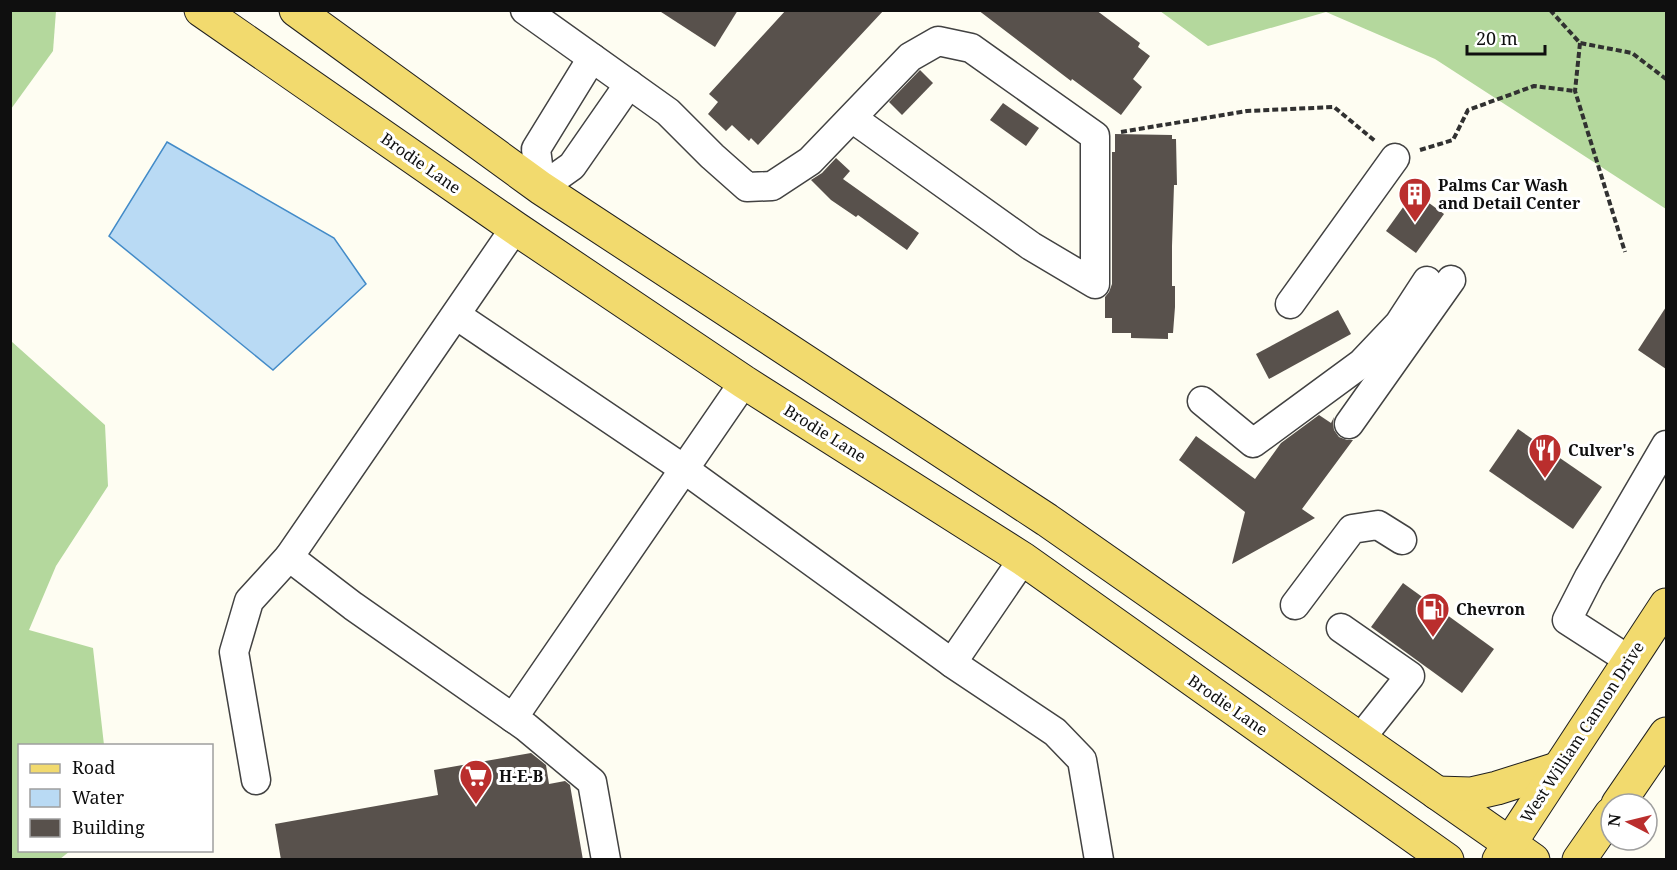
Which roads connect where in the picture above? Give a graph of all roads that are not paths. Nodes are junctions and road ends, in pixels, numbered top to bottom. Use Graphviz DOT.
graph roads {
  1 [pos="201,10"];
  2 [pos="296,10"];
  3 [pos="525,10"];
  4 [pos="592,58"];
  5 [pos="629,84"];
  6 [pos="852,118"];
  7 [pos="1395,158"];
  8 [pos="541,188"];
  9 [pos="515,228"];
  10 [pos="1290,304"];
  11 [pos="456,315"];
  12 [pos="744,382"];
  13 [pos="1202,402"];
  14 [pos="1349,424"];
  15 [pos="1666,445"];
  16 [pos="684,469"];
  17 [pos="1402,540"];
  18 [pos="289,557"];
  19 [pos="1023,559"];
  20 [pos="1295,605"];
  21 [pos="1666,605"];
  22 [pos="1341,628"];
  23 [pos="1629,660"];
  24 [pos="952,663"];
  25 [pos="513,718"];
  26 [pos="1666,735"];
  27 [pos="1360,739"];
  28 [pos="1557,769"];
  29 [pos="256,780"];
  30 [pos="1626,792"];
  31 [pos="1437,793"];
  32 [pos="1599,831"];
  33 [pos="1514,854"];
  34 [pos="606,860"];
  35 [pos="1099,860"];
  36 [pos="1448,860"];
  37 [pos="1579,860"];
  1 -- 9 [label="main road, Brodie Lane"];
  2 -- 8 [label="main road"];
  3 -- 4 [label="lane"];
  4 -- 5 [label="lane"];
  4 -- 8 [label="lane"];
  5 -- 6 [label="lane"];
  5 -- 8 [label="lane"];
  6 -- 6 [label="lane"];
  7 -- 10 [label="lane"];
  8 -- 9 [label="main road"];
  8 -- 27 [label="main road"];
  9 -- 11 [label="lane"];
  9 -- 12 [label="main road, Brodie Lane"];
  11 -- 16 [label="lane"];
  11 -- 18 [label="lane"];
  12 -- 16 [label="lane"];
  12 -- 19 [label="main road, Brodie Lane"];
  13 -- 14 [label="lane"];
  15 -- 23 [label="lane"];
  16 -- 24 [label="lane"];
  16 -- 25 [label="lane"];
  17 -- 20 [label="lane"];
  18 -- 25 [label="lane"];
  18 -- 29 [label="lane"];
  19 -- 24 [label="lane"];
  19 -- 36 [label="main road, Brodie Lane"];
  21 -- 23 [label="main road, West William Cannon Drive"];
  22 -- 27 [label="lane"];
  23 -- 28 [label="main road, West William Cannon Drive"];
  24 -- 35 [label="lane"];
  25 -- 34 [label="lane"];
  26 -- 30 [label="main road"];
  27 -- 31 [label="main road"];
  28 -- 31 [label="main road"];
  28 -- 33 [label="main road, West William Cannon Drive"];
  31 -- 33 [label="main road"];
  32 -- 37 [label="main road"];
}
